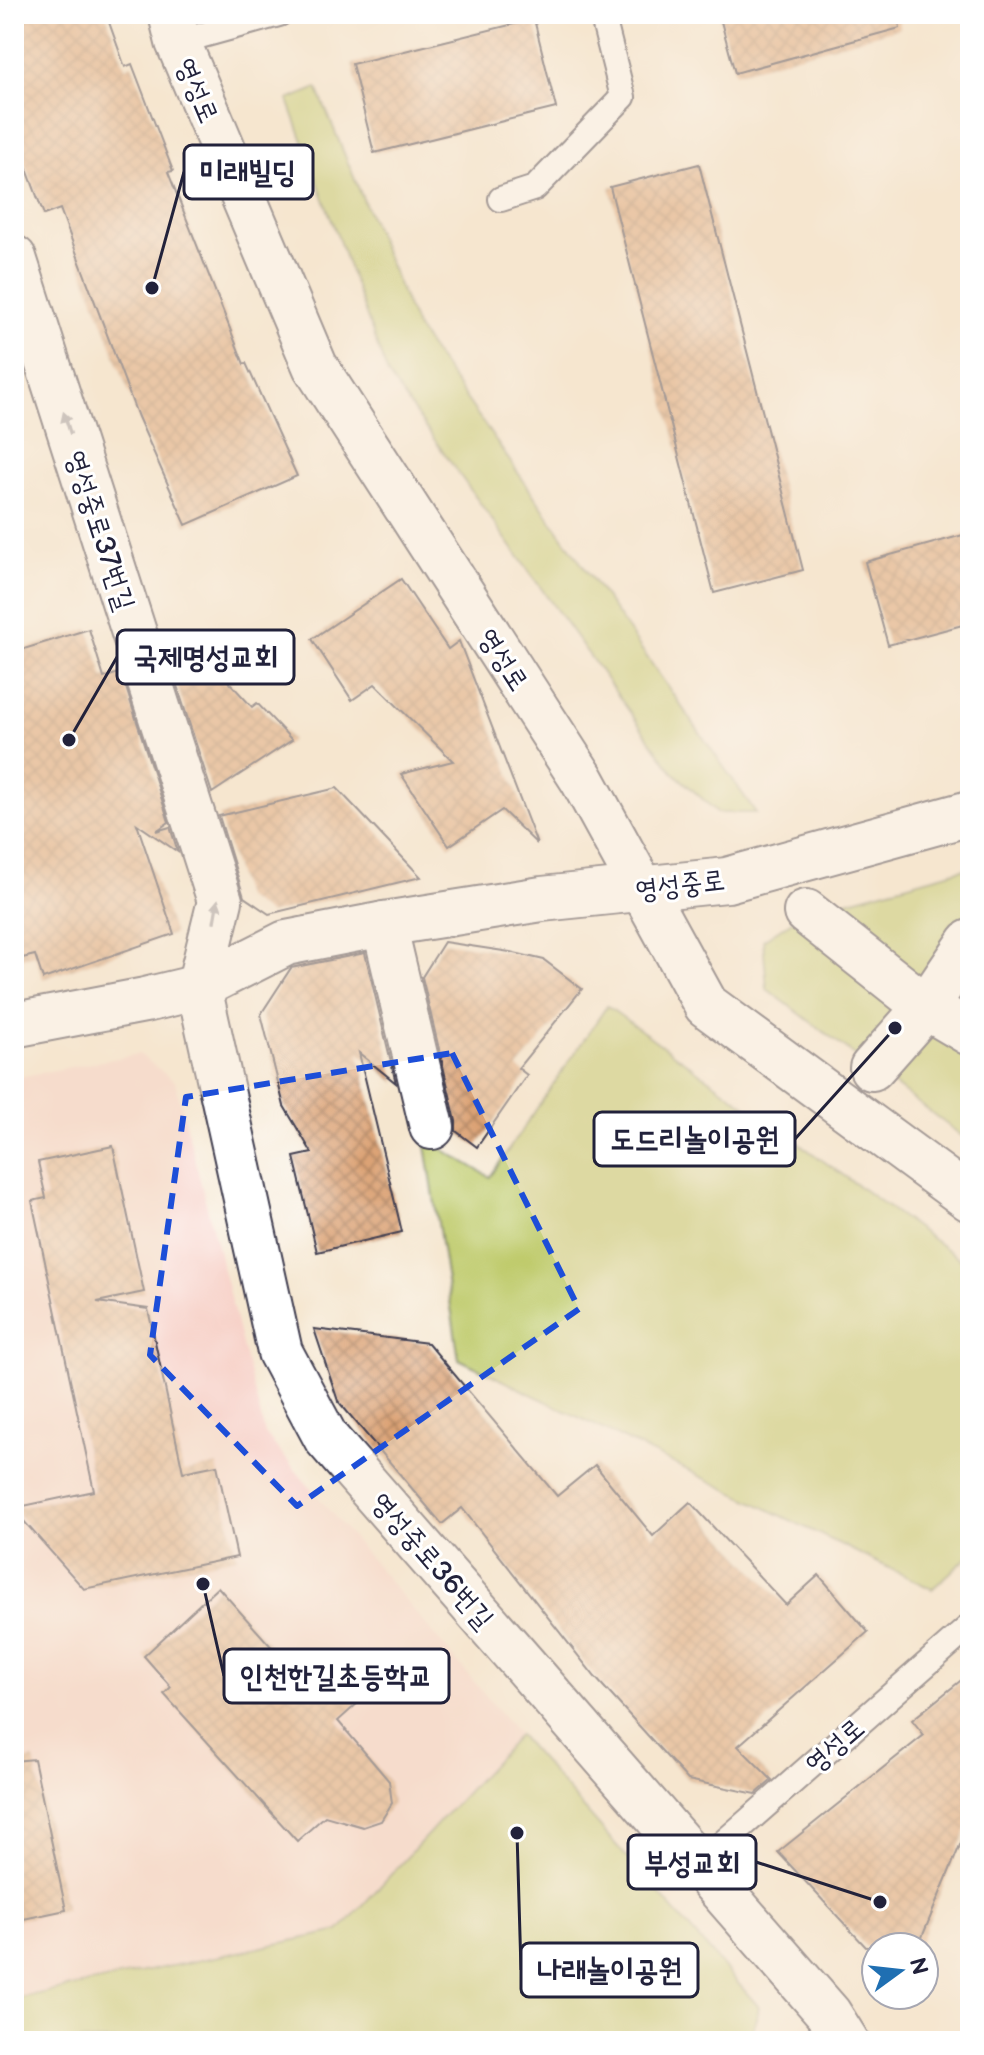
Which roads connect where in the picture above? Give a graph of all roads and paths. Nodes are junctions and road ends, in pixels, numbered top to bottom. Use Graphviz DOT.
graph roads {
  1 [pos="279,14"];
  2 [pos="602,14"];
  3 [pos="174,28"];
  4 [pos="501,199"];
  5 [pos="14,258"];
  6 [pos="970,813"];
  7 [pos="642,888"];
  8 [pos="806,912"];
  9 [pos="384,924"];
  10 [pos="970,942"];
  11 [pos="199,987"];
  12 [pos="926,1007"];
  13 [pos="14,1025"];
  14 [pos="970,1033"];
  15 [pos="872,1068"];
  16 [pos="432,1127"];
  17 [pos="970,1199"];
  18 [pos="970,1626"];
  19 [pos="699,1864"];
  20 [pos="846,2041"];
  1 -- 3 [label="lane"];
  2 -- 4 [label="lane"];
  3 -- 7 [label="street, 영성로"];
  11 -- 5 [label="street, 영성중로37번길, one-way"];
  6 -- 7 [label="street, 영성중로"];
  7 -- 9 [label="street, 영성중로"];
  7 -- 17 [label="street, 영성로"];
  8 -- 12 [label="street"];
  9 -- 11 [label="street, 영성중로"];
  9 -- 16 [label="street"];
  10 -- 12 [label="street"];
  11 -- 13 [label="street, 영성중로"];
  11 -- 19 [label="street, 영성중로36번길"];
  12 -- 14 [label="street"];
  12 -- 15 [label="street"];
  18 -- 19 [label="lane, 영성로"];
  19 -- 20 [label="street, 영성중로36번길"];
}
